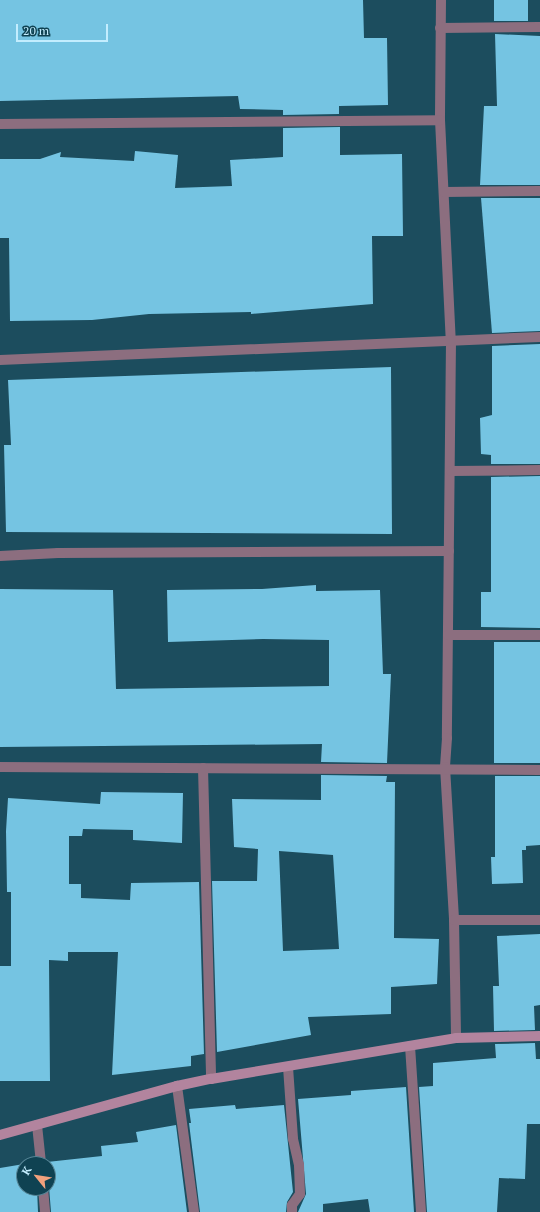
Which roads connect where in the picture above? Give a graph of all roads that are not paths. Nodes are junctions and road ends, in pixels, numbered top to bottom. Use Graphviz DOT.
graph roads {
  1 [pos="441,0"];
  2 [pos="540,27"];
  3 [pos="440,28"];
  4 [pos="440,120"];
  5 [pos="0,124"];
  6 [pos="540,191"];
  7 [pos="444,192"];
  8 [pos="540,337"];
  9 [pos="451,340"];
  10 [pos="0,360"];
  11 [pos="540,470"];
  12 [pos="451,471"];
  13 [pos="449,551"];
  14 [pos="0,556"];
  15 [pos="448,635"];
  16 [pos="540,635"];
  17 [pos="0,767"];
  18 [pos="445,767"];
  19 [pos="203,768"];
  20 [pos="540,770"];
  21 [pos="454,920"];
  22 [pos="540,920"];
  23 [pos="540,1036"];
  24 [pos="456,1038"];
  25 [pos="410,1046"];
  26 [pos="288,1067"];
  27 [pos="211,1079"];
  28 [pos="177,1086"];
  29 [pos="38,1125"];
  30 [pos="0,1136"];
  31 [pos="40,1156"];
  32 [pos="44,1196"];
  33 [pos="45,1212"];
  34 [pos="194,1212"];
  35 [pos="292,1212"];
  36 [pos="421,1212"];
  1 -- 3 [label="street"];
  2 -- 3 [label="street"];
  3 -- 4 [label="street"];
  4 -- 5 [label="street"];
  4 -- 7 [label="street"];
  6 -- 7 [label="street"];
  7 -- 9 [label="street"];
  8 -- 9 [label="street"];
  9 -- 10 [label="street"];
  9 -- 12 [label="street"];
  11 -- 12 [label="street"];
  12 -- 13 [label="street"];
  13 -- 14 [label="street"];
  13 -- 15 [label="street"];
  15 -- 16 [label="street"];
  15 -- 18 [label="street"];
  17 -- 19 [label="street"];
  18 -- 19 [label="street"];
  18 -- 20 [label="street"];
  18 -- 21 [label="street"];
  19 -- 27 [label="street"];
  21 -- 22 [label="street"];
  21 -- 24 [label="street"];
  23 -- 24 [label="street"];
  24 -- 25 [label="street"];
  25 -- 26 [label="street"];
  25 -- 36 [label="street"];
  26 -- 27 [label="street"];
  26 -- 35 [label="street"];
  27 -- 28 [label="street"];
  28 -- 29 [label="street"];
  28 -- 34 [label="street"];
  29 -- 30 [label="street"];
  29 -- 31 [label="street"];
  32 -- 33 [label="street"];
}
